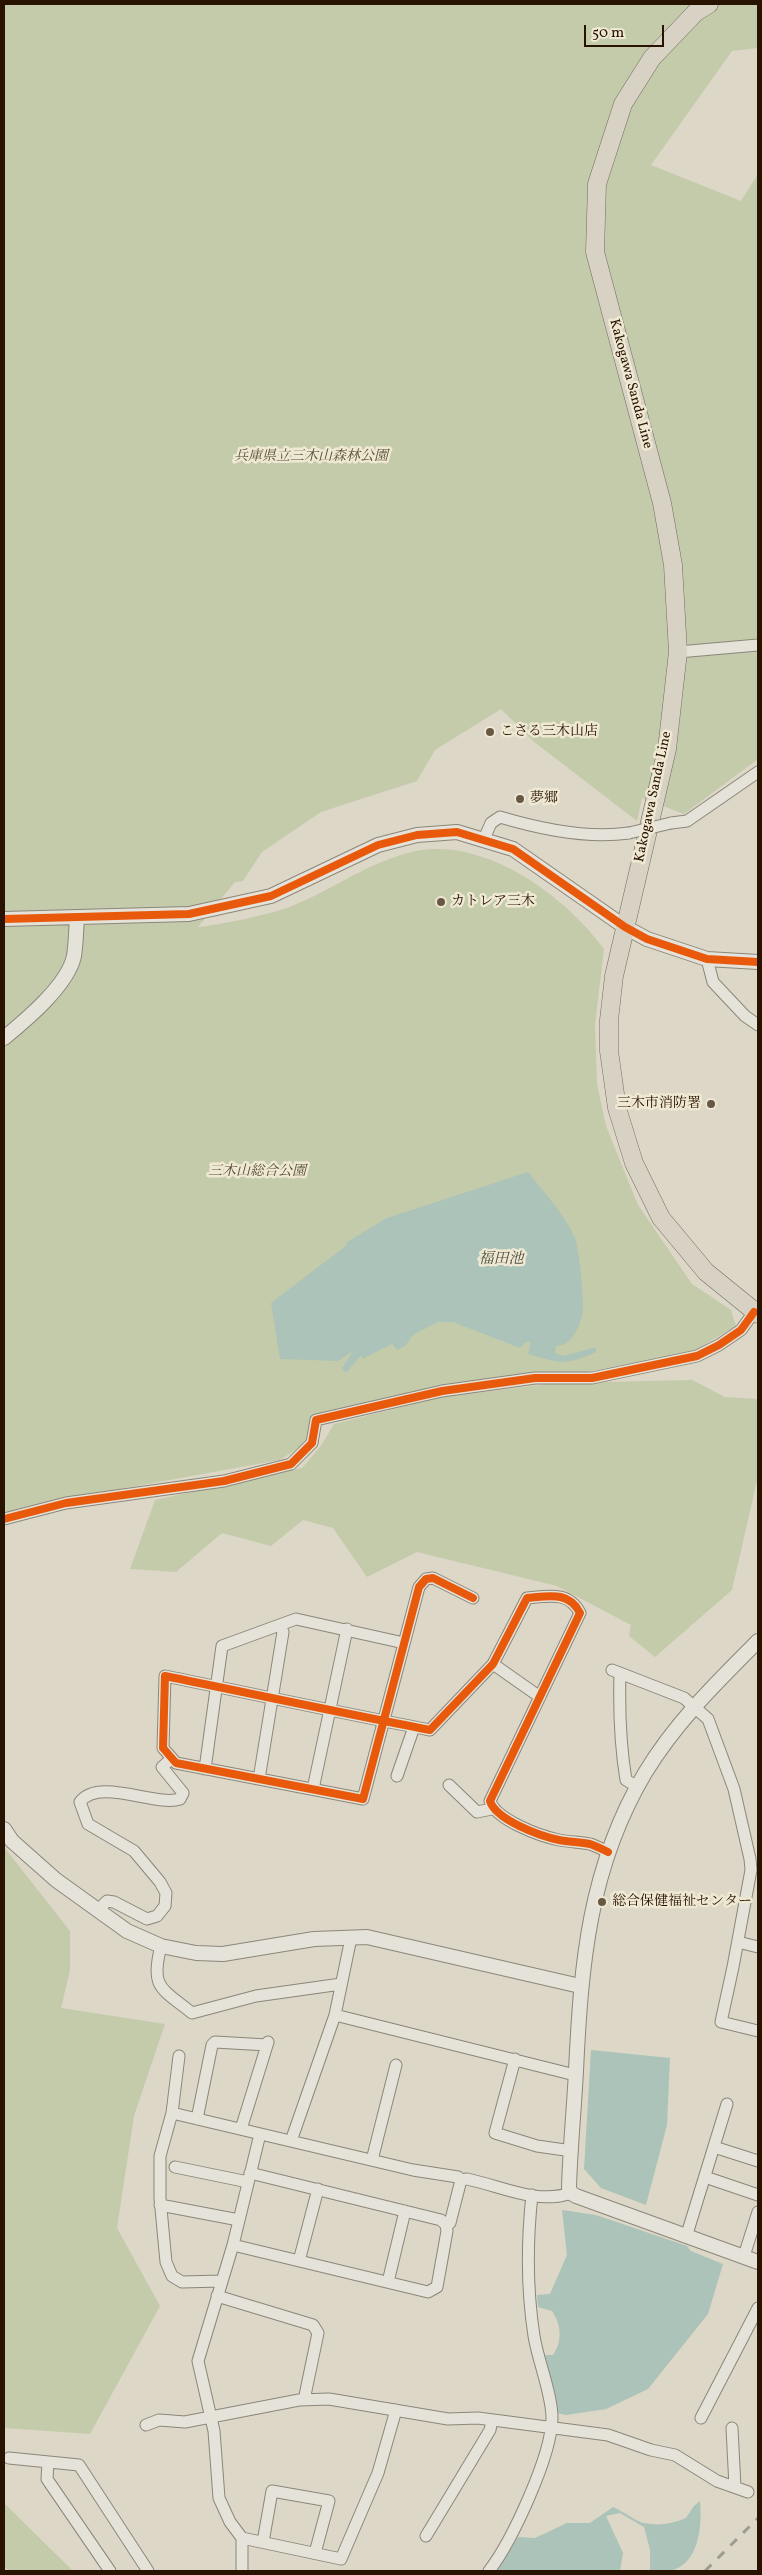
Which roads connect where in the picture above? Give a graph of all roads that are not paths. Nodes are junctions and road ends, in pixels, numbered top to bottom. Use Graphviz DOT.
graph roads {
  1 [pos="709,4"];
  2 [pos="758,645"];
  3 [pos="678,652"];
  4 [pos="758,772"];
  5 [pos="484,839"];
  6 [pos="77,918"];
  7 [pos="4,919"];
  8 [pos="625,927"];
  9 [pos="707,959"];
  10 [pos="758,962"];
  11 [pos="758,1025"];
  12 [pos="4,1038"];
  13 [pos="756,1313"];
  14 [pos="4,1519"];
  15 [pos="473,1598"];
  16 [pos="280,1625"];
  17 [pos="347,1629"];
  18 [pos="758,1641"];
  19 [pos="404,1643"];
  20 [pos="494,1664"];
  21 [pos="216,1687"];
  22 [pos="540,1696"];
  23 [pos="272,1698"];
  24 [pos="695,1707"];
  25 [pos="330,1710"];
  26 [pos="384,1721"];
  27 [pos="414,1727"];
  28 [pos="171,1759"];
  29 [pos="205,1769"];
  30 [pos="397,1776"];
  31 [pos="259,1779"];
  32 [pos="449,1785"];
  33 [pos="638,1787"];
  34 [pos="313,1789"];
  35 [pos="492,1809"];
  36 [pos="4,1829"];
  37 [pos="608,1852"];
  38 [pos="754,1878"];
  39 [pos="98,1910"];
  40 [pos="351,1938"];
  41 [pos="738,1942"];
  42 [pos="160,1946"];
  43 [pos="758,1947"];
  44 [pos="341,1984"];
  45 [pos="580,1986"];
  46 [pos="335,2015"];
  47 [pos="758,2031"];
  48 [pos="179,2056"];
  49 [pos="515,2059"];
  50 [pos="396,2064"];
  51 [pos="575,2075"];
  52 [pos="727,2104"];
  53 [pos="172,2113"];
  54 [pos="197,2119"];
  55 [pos="241,2129"];
  56 [pos="260,2134"];
  57 [pos="291,2141"];
  58 [pos="714,2147"];
  59 [pos="572,2150"];
  60 [pos="372,2160"];
  61 [pos="758,2162"];
  62 [pos="175,2167"];
  63 [pos="704,2177"];
  64 [pos="249,2178"];
  65 [pos="461,2180"];
  66 [pos="318,2189"];
  67 [pos="571,2193"];
  68 [pos="758,2195"];
  69 [pos="532,2196"];
  70 [pos="160,2206"];
  71 [pos="405,2211"];
  72 [pos="758,2212"];
  73 [pos="239,2220"];
  74 [pos="446,2225"];
  75 [pos="687,2234"];
  76 [pos="233,2245"];
  77 [pos="744,2256"];
  78 [pos="299,2261"];
  79 [pos="758,2262"];
  80 [pos="221,2281"];
  81 [pos="388,2282"];
  82 [pos="216,2296"];
  83 [pos="757,2315"];
  84 [pos="304,2400"];
  85 [pos="396,2410"];
  86 [pos="210,2416"];
  87 [pos="701,2418"];
  88 [pos="492,2420"];
  89 [pos="146,2425"];
  90 [pos="550,2428"];
  91 [pos="732,2428"];
  92 [pos="9,2458"];
  93 [pos="48,2462"];
  94 [pos="735,2487"];
  95 [pos="748,2492"];
  96 [pos="426,2536"];
  97 [pos="242,2538"];
  98 [pos="263,2542"];
  99 [pos="315,2553"];
  100 [pos="110,2571"];
  101 [pos="148,2571"];
  102 [pos="242,2571"];
  103 [pos="489,2571"];
  1 -- 3 [label="main road, Kakogawa Sanda Line"];
  2 -- 3 [label="street"];
  3 -- 8 [label="main road, Kakogawa Sanda Line"];
  4 -- 5 [label="street, bridge"];
  5 -- 6 [label="street"];
  5 -- 8 [label="street"];
  6 -- 7 [label="street"];
  6 -- 12 [label="street"];
  8 -- 9 [label="street"];
  8 -- 13 [label="main road, Kakogawa Sanda Line"];
  9 -- 10 [label="street"];
  9 -- 11 [label="street"];
  13 -- 14 [label="street"];
  15 -- 19 [label="street"];
  16 -- 17 [label="street"];
  16 -- 21 [label="street"];
  16 -- 23 [label="street"];
  17 -- 19 [label="street"];
  17 -- 25 [label="street"];
  18 -- 24 [label="street"];
  19 -- 26 [label="street"];
  20 -- 22 [label="street"];
  20 -- 22 [label="street"];
  20 -- 27 [label="street"];
  21 -- 23 [label="street"];
  21 -- 28 [label="street"];
  21 -- 29 [label="street"];
  22 -- 35 [label="street"];
  23 -- 25 [label="street"];
  23 -- 31 [label="street"];
  24 -- 33 [label="street"];
  24 -- 33 [label="street"];
  24 -- 38 [label="street"];
  25 -- 26 [label="street"];
  25 -- 34 [label="street"];
  26 -- 27 [label="street"];
  26 -- 34 [label="street"];
  27 -- 30 [label="street"];
  28 -- 29 [label="street"];
  28 -- 39 [label="street"];
  29 -- 31 [label="street"];
  31 -- 34 [label="street"];
  32 -- 35 [label="street"];
  33 -- 37 [label="street"];
  35 -- 37 [label="street"];
  36 -- 39 [label="street"];
  37 -- 45 [label="street"];
  38 -- 41 [label="street"];
  39 -- 42 [label="street"];
  40 -- 42 [label="street"];
  40 -- 44 [label="street"];
  40 -- 45 [label="street"];
  41 -- 43 [label="street"];
  41 -- 47 [label="street"];
  42 -- 44 [label="street"];
  44 -- 46 [label="street"];
  45 -- 51 [label="street"];
  46 -- 49 [label="street"];
  46 -- 57 [label="street"];
  48 -- 53 [label="street"];
  49 -- 51 [label="street"];
  49 -- 59 [label="street"];
  50 -- 60 [label="street"];
  51 -- 59 [label="street"];
  52 -- 58 [label="street"];
  53 -- 54 [label="street"];
  53 -- 70 [label="street"];
  54 -- 55 [label="street"];
  54 -- 55 [label="street"];
  55 -- 56 [label="street"];
  56 -- 57 [label="street"];
  56 -- 64 [label="street"];
  57 -- 60 [label="street"];
  58 -- 61 [label="street"];
  58 -- 63 [label="street"];
  59 -- 67 [label="street"];
  60 -- 65 [label="street"];
  62 -- 64 [label="street"];
  63 -- 68 [label="street"];
  63 -- 75 [label="street"];
  64 -- 66 [label="street"];
  64 -- 73 [label="street"];
  65 -- 69 [label="street"];
  65 -- 74 [label="street"];
  66 -- 71 [label="street"];
  66 -- 78 [label="street"];
  67 -- 69 [label="street"];
  67 -- 75 [label="street"];
  69 -- 90 [label="street"];
  70 -- 73 [label="street"];
  70 -- 80 [label="street"];
  71 -- 74 [label="street"];
  71 -- 81 [label="street"];
  72 -- 77 [label="street"];
  73 -- 76 [label="street"];
  74 -- 81 [label="street"];
  75 -- 77 [label="street"];
  76 -- 78 [label="street"];
  76 -- 80 [label="street"];
  77 -- 79 [label="street"];
  78 -- 81 [label="street"];
  80 -- 82 [label="street"];
  82 -- 84 [label="street"];
  82 -- 86 [label="street"];
  83 -- 87 [label="street"];
  84 -- 85 [label="street"];
  84 -- 86 [label="street"];
  85 -- 88 [label="street"];
  85 -- 99 [label="street"];
  86 -- 89 [label="street"];
  86 -- 97 [label="street"];
  88 -- 90 [label="street"];
  88 -- 96 [label="street"];
  90 -- 94 [label="street"];
  90 -- 103 [label="street"];
  91 -- 94 [label="street"];
  92 -- 93 [label="street"];
  93 -- 100 [label="street"];
  93 -- 101 [label="street"];
  94 -- 95 [label="street"];
  97 -- 98 [label="street"];
  97 -- 102 [label="street"];
  98 -- 99 [label="street"];
  98 -- 99 [label="street"];
}
